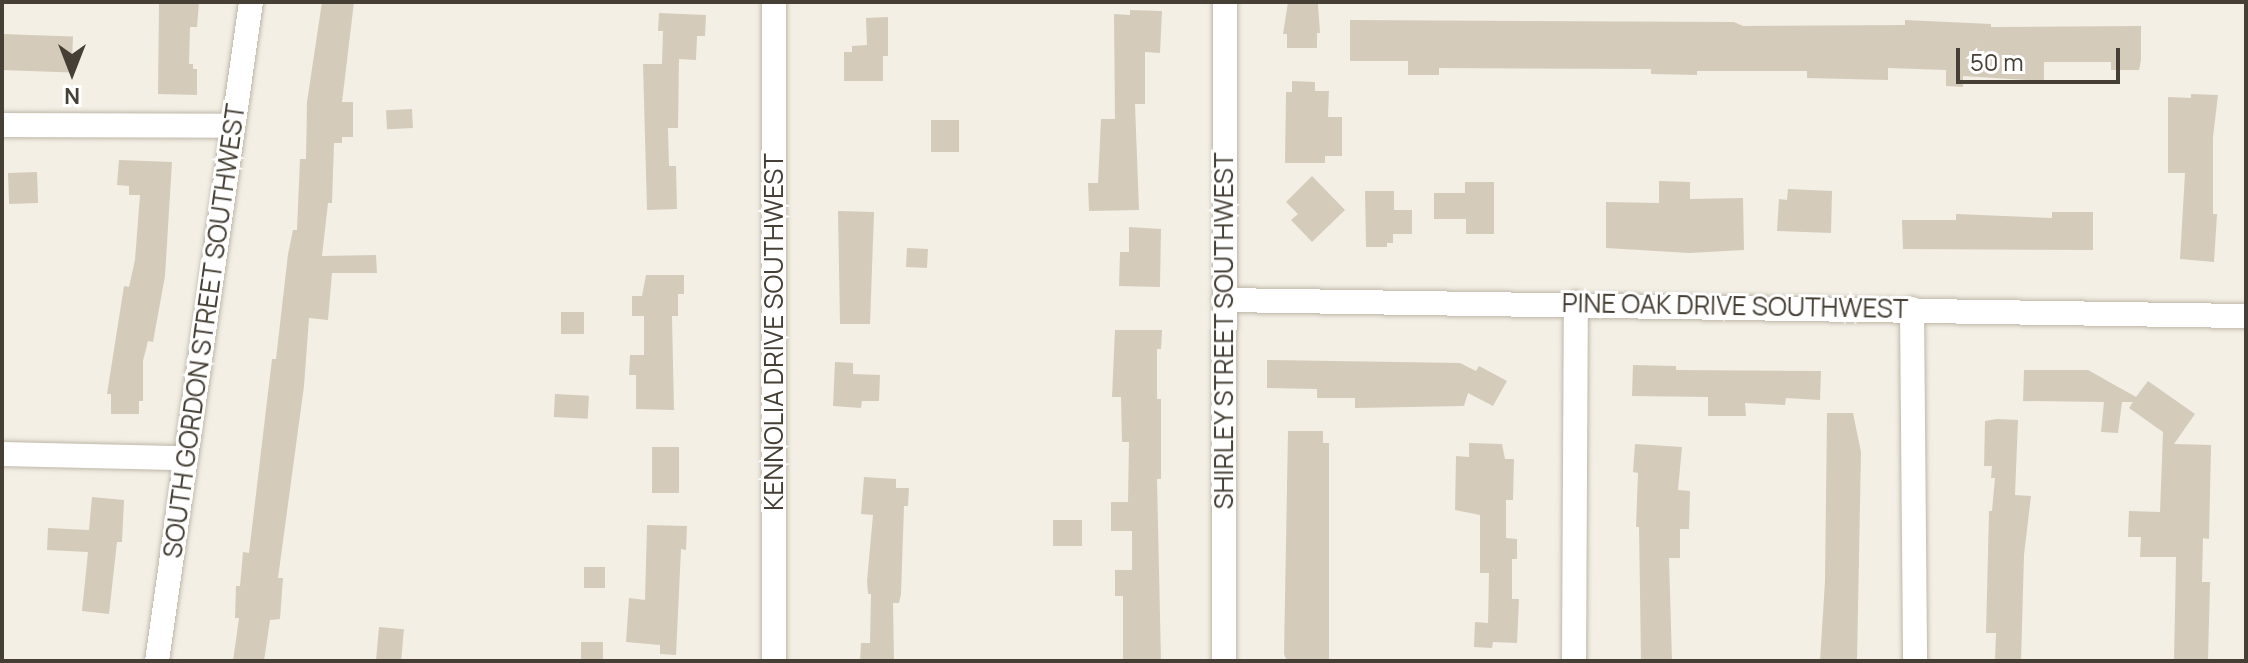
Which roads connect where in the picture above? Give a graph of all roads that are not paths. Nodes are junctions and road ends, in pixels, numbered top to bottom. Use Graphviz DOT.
graph roads {
  1 [pos="251,2"];
  2 [pos="774,2"];
  3 [pos="1225,2"];
  4 [pos="2,125"];
  5 [pos="233,126"];
  6 [pos="1224,300"];
  7 [pos="1576,303"];
  8 [pos="1912,309"];
  9 [pos="2246,316"];
  10 [pos="2,454"];
  11 [pos="185,458"];
  12 [pos="157,661"];
  13 [pos="774,661"];
  14 [pos="1224,661"];
  15 [pos="1574,661"];
  16 [pos="1915,661"];
  1 -- 5 [label="street, SOUTH GORDON STREET SOUTHWEST"];
  2 -- 13 [label="street, KENNOLIA DRIVE SOUTHWEST"];
  3 -- 6 [label="street, SHIRLEY STREET SOUTHWEST"];
  4 -- 5 [label="street"];
  5 -- 11 [label="street, SOUTH GORDON STREET SOUTHWEST"];
  6 -- 7 [label="street, PINE OAK DRIVE SOUTHWEST"];
  6 -- 14 [label="street, SHIRLEY STREET SOUTHWEST"];
  7 -- 8 [label="street, PINE OAK DRIVE SOUTHWEST"];
  7 -- 15 [label="street"];
  8 -- 9 [label="street, PINE OAK DRIVE SOUTHWEST"];
  8 -- 16 [label="street"];
  10 -- 11 [label="street"];
  11 -- 12 [label="street, SOUTH GORDON STREET SOUTHWEST"];
}
